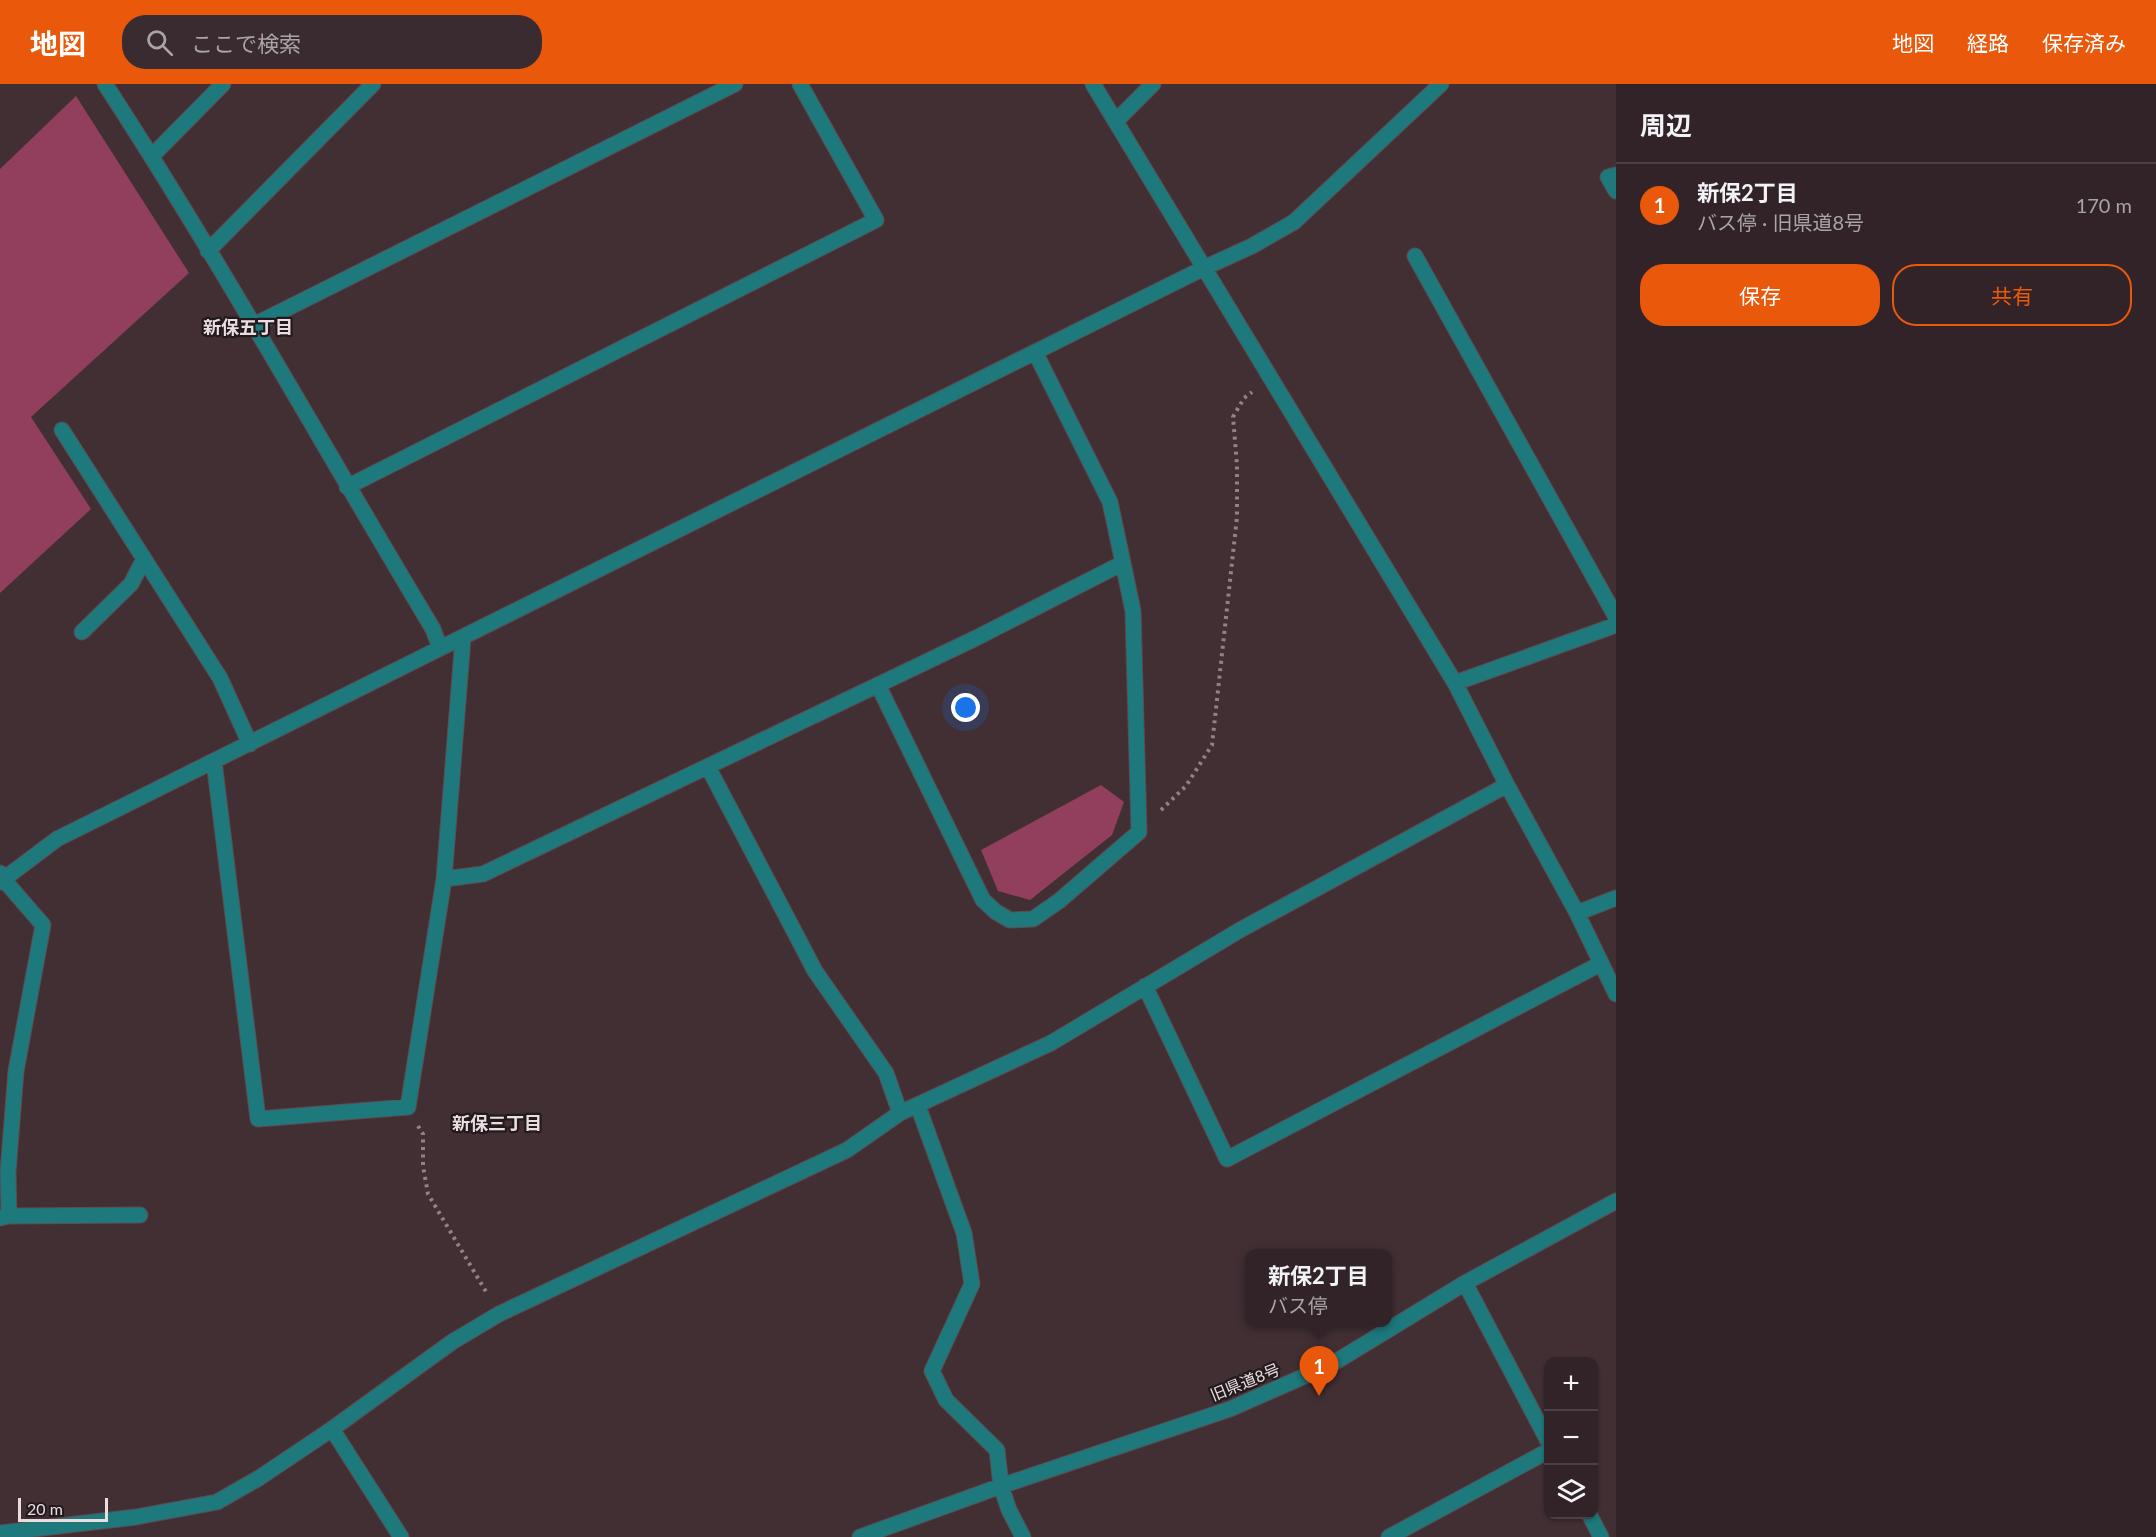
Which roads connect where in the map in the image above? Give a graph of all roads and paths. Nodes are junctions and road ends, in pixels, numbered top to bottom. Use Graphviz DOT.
graph roads {
  1 [pos="105,84"];
  2 [pos="223,84"];
  3 [pos="373,84"];
  4 [pos="735,84"];
  5 [pos="800,84"];
  6 [pos="1093,84"];
  7 [pos="1153,84"];
  8 [pos="1441,84"];
  9 [pos="1116,121"];
  10 [pos="152,156"];
  11 [pos="1616,174"];
  12 [pos="1616,191"];
  13 [pos="208,251"];
  14 [pos="1415,256"];
  15 [pos="1204,268"];
  16 [pos="254,325"];
  17 [pos="1035,352"];
  18 [pos="1272,377"];
  19 [pos="62,430"];
  20 [pos="347,487"];
  21 [pos="144,559"];
  22 [pos="1124,563"];
  23 [pos="1616,617"];
  24 [pos="1616,625"];
  25 [pos="82,632"];
  26 [pos="463,638"];
  27 [pos="440,648"];
  28 [pos="1455,683"];
  29 [pos="878,685"];
  30 [pos="250,744"];
  31 [pos="214,761"];
  32 [pos="708,767"];
  33 [pos="1507,785"];
  34 [pos="1139,832"];
  35 [pos="1,878"];
  36 [pos="444,879"];
  37 [pos="1616,898"];
  38 [pos="1577,913"];
  39 [pos="1600,964"];
  40 [pos="1145,986"];
  41 [pos="1616,994"];
  42 [pos="918,1106"];
  43 [pos="408,1107"];
  44 [pos="900,1113"];
  45 [pos="1616,1201"];
  46 [pos="140,1215"];
  47 [pos="4,1217"];
  48 [pos="1466,1282"];
  49 [pos="500,1314"];
  50 [pos="1392,1327"];
  51 [pos="1392,1327"];
  52 [pos="332,1429"];
  53 [pos="1544,1433"];
  54 [pos="1544,1453"];
  55 [pos="1001,1486"];
  56 [pos="1591,1519"];
  57 [pos="0,1533"];
  58 [pos="401,1537"];
  59 [pos="860,1537"];
  60 [pos="1023,1537"];
  61 [pos="1389,1537"];
  62 [pos="1601,1537"];
  1 -- 10 [label="street"];
  2 -- 10 [label="street"];
  3 -- 13 [label="street"];
  4 -- 16 [label="street"];
  5 -- 20 [label="street"];
  6 -- 9 [label="street"];
  7 -- 9 [label="street"];
  8 -- 15 [label="street"];
  9 -- 15 [label="street"];
  10 -- 13 [label="street"];
  11 -- 12 [label="street"];
  13 -- 16 [label="street"];
  14 -- 23 [label="street"];
  15 -- 17 [label="street"];
  15 -- 18 [label="street"];
  16 -- 20 [label="street"];
  17 -- 22 [label="street"];
  17 -- 26 [label="street"];
  18 -- 28 [label="street"];
  18 -- 34 [label="path"];
  19 -- 21 [label="street"];
  20 -- 27 [label="street"];
  21 -- 25 [label="street"];
  21 -- 30 [label="street"];
  22 -- 29 [label="street"];
  22 -- 34 [label="street"];
  24 -- 28 [label="street"];
  26 -- 27 [label="street"];
  26 -- 36 [label="street"];
  27 -- 30 [label="street"];
  28 -- 33 [label="street"];
  29 -- 32 [label="street"];
  29 -- 34 [label="street"];
  30 -- 31 [label="street"];
  31 -- 35 [label="street"];
  31 -- 43 [label="street"];
  32 -- 36 [label="street"];
  32 -- 44 [label="street"];
  33 -- 38 [label="street"];
  33 -- 40 [label="street"];
  35 -- 47 [label="street"];
  36 -- 43 [label="street"];
  37 -- 38 [label="street"];
  38 -- 39 [label="street"];
  39 -- 40 [label="street"];
  39 -- 41 [label="street"];
  40 -- 42 [label="street"];
  42 -- 44 [label="street"];
  42 -- 55 [label="street"];
  43 -- 49 [label="path"];
  44 -- 49 [label="street"];
  45 -- 48 [label="street, 旧県道8号"];
  46 -- 47 [label="street"];
  48 -- 51 [label="street, 旧県道8号"];
  48 -- 53 [label="street"];
  49 -- 52 [label="street"];
  50 -- 55 [label="street, 旧県道8号"];
  52 -- 57 [label="street"];
  52 -- 58 [label="street"];
  54 -- 61 [label="street"];
  55 -- 59 [label="street, 旧県道8号"];
  55 -- 60 [label="street"];
  56 -- 62 [label="street"];
}
